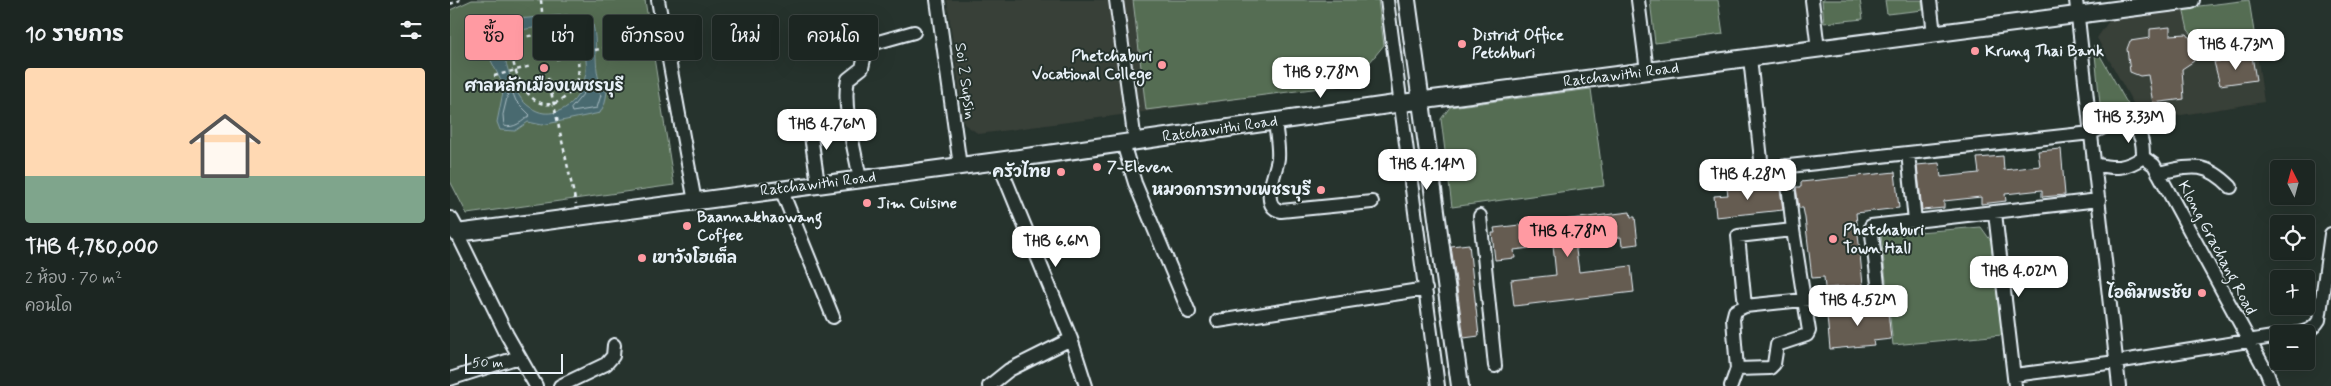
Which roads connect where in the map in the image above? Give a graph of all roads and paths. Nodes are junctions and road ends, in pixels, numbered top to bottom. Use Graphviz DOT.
graph roads {
  1 [pos="460,0"];
  2 [pos="541,0"];
  3 [pos="658,0"];
  4 [pos="937,0"];
  5 [pos="1116,0"];
  6 [pos="1387,0"];
  7 [pos="1407,0"];
  8 [pos="1638,0"];
  9 [pos="1812,0"];
  10 [pos="1930,0"];
  11 [pos="2191,0"];
  12 [pos="450,4"];
  13 [pos="2077,8"];
  14 [pos="542,15"];
  15 [pos="661,15"];
  16 [pos="914,32"];
  17 [pos="1934,34"];
  18 [pos="533,36"];
  19 [pos="1818,49"];
  20 [pos="1750,58"];
  21 [pos="579,60"];
  22 [pos="670,60"];
  23 [pos="531,66"];
  24 [pos="517,69"];
  25 [pos="1647,71"];
  26 [pos="494,76"];
  27 [pos="548,78"];
  28 [pos="1421,101"];
  29 [pos="554,103"];
  30 [pos="1402,103"];
  31 [pos="1275,121"];
  32 [pos="809,122"];
  33 [pos="2091,133"];
  34 [pos="1129,142"];
  35 [pos="1908,153"];
  36 [pos="2142,157"];
  37 [pos="998,161"];
  38 [pos="2095,164"];
  39 [pos="960,166"];
  40 [pos="1786,166"];
  41 [pos="1762,169"];
  42 [pos="1719,174"];
  43 [pos="2158,174"];
  44 [pos="860,179"];
  45 [pos="818,184"];
  46 [pos="2231,187"];
  47 [pos="781,189"];
  48 [pos="2099,200"];
  49 [pos="695,202"];
  50 [pos="1372,202"];
  51 [pos="1995,213"];
  52 [pos="1480,216"];
  53 [pos="580,217"];
  54 [pos="1915,221"];
  55 [pos="453,227"];
  56 [pos="1793,230"];
  57 [pos="2331,234"];
  58 [pos="1444,272"];
  59 [pos="1424,274"];
  60 [pos="1426,289"];
  61 [pos="1804,300"];
  62 [pos="1745,306"];
  63 [pos="1188,312"];
  64 [pos="833,317"];
  65 [pos="1218,321"];
  66 [pos="2315,327"];
  67 [pos="2270,337"];
  68 [pos="1071,339"];
  69 [pos="2249,340"];
  70 [pos="614,345"];
  71 [pos="519,357"];
  72 [pos="2116,362"];
  73 [pos="1495,366"];
  74 [pos="1737,369"];
  75 [pos="450,379"];
  76 [pos="2015,380"];
  77 [pos="536,386"];
  78 [pos="560,386"];
  79 [pos="989,386"];
  80 [pos="1086,386"];
  81 [pos="1438,386"];
  82 [pos="1460,386"];
  83 [pos="1731,386"];
  84 [pos="2119,386"];
  85 [pos="2272,386"];
  1 -- 12 [label="path"];
  2 -- 14 [label="path"];
  3 -- 15 [label="street"];
  4 -- 39 [label="street, Soi 2 Supsin"];
  5 -- 34 [label="street"];
  6 -- 30 [label="street"];
  7 -- 28 [label="main road"];
  8 -- 25 [label="street"];
  9 -- 19 [label="street"];
  10 -- 17 [label="street"];
  11 -- 13 [label="main road, Ratchawithi Road"];
  13 -- 17 [label="main road, Ratchawithi Road"];
  13 -- 33 [label="street"];
  16 -- 44 [label="street"];
  17 -- 19 [label="main road, Ratchawithi Road"];
  18 -- 24 [label="path"];
  19 -- 20 [label="main road, Ratchawithi Road"];
  20 -- 25 [label="main road, Ratchawithi Road"];
  20 -- 41 [label="street"];
  21 -- 29 [label="path"];
  22 -- 49 [label="street"];
  23 -- 24 [label="path"];
  24 -- 26 [label="path"];
  24 -- 29 [label="path"];
  25 -- 28 [label="main road, Ratchawithi Road"];
  27 -- 29 [label="path"];
  28 -- 30 [label="main road, Ratchawithi Road"];
  28 -- 58 [label="main road"];
  29 -- 53 [label="path"];
  30 -- 31 [label="main road, Ratchawithi Road"];
  30 -- 59 [label="street"];
  31 -- 34 [label="main road, Ratchawithi Road"];
  31 -- 50 [label="street"];
  32 -- 45 [label="street"];
  33 -- 35 [label="street"];
  33 -- 36 [label="street"];
  33 -- 38 [label="street"];
  34 -- 37 [label="main road, Ratchawithi Road"];
  34 -- 63 [label="street"];
  35 -- 40 [label="street"];
  35 -- 54 [label="street"];
  36 -- 38 [label="street"];
  36 -- 43 [label="street, Klong Grachang Road"];
  37 -- 39 [label="main road, Ratchawithi Road"];
  37 -- 68 [label="street"];
  38 -- 48 [label="street"];
  39 -- 44 [label="main road, Ratchawithi Road"];
  40 -- 41 [label="street"];
  40 -- 56 [label="street"];
  41 -- 42 [label="street"];
  43 -- 46 [label="street"];
  43 -- 69 [label="street, Klong Grachang Road"];
  44 -- 45 [label="main road, Ratchawithi Road"];
  45 -- 47 [label="main road, Ratchawithi Road"];
  47 -- 49 [label="main road, Ratchawithi Road"];
  47 -- 64 [label="street"];
  48 -- 51 [label="street"];
  48 -- 72 [label="street"];
  49 -- 53 [label="main road, Ratchawithi Road"];
  51 -- 54 [label="street"];
  51 -- 76 [label="street"];
  52 -- 73 [label="street"];
  53 -- 55 [label="main road, Ratchawithi Road"];
  54 -- 61 [label="street"];
  55 -- 71 [label="street"];
  56 -- 61 [label="street"];
  56 -- 62 [label="street"];
  57 -- 66 [label="street"];
  58 -- 59 [label="street"];
  58 -- 82 [label="main road"];
  59 -- 60 [label="street"];
  60 -- 65 [label="street"];
  60 -- 81 [label="street"];
  61 -- 62 [label="street"];
  61 -- 74 [label="street"];
  62 -- 74 [label="street"];
  67 -- 69 [label="street"];
  68 -- 79 [label="street"];
  68 -- 80 [label="street"];
  69 -- 72 [label="street"];
  69 -- 85 [label="street, Klong Grachang Road"];
  70 -- 78 [label="street"];
  71 -- 75 [label="street"];
  71 -- 77 [label="street"];
  72 -- 76 [label="street"];
  72 -- 84 [label="street"];
  74 -- 83 [label="street"];
}
